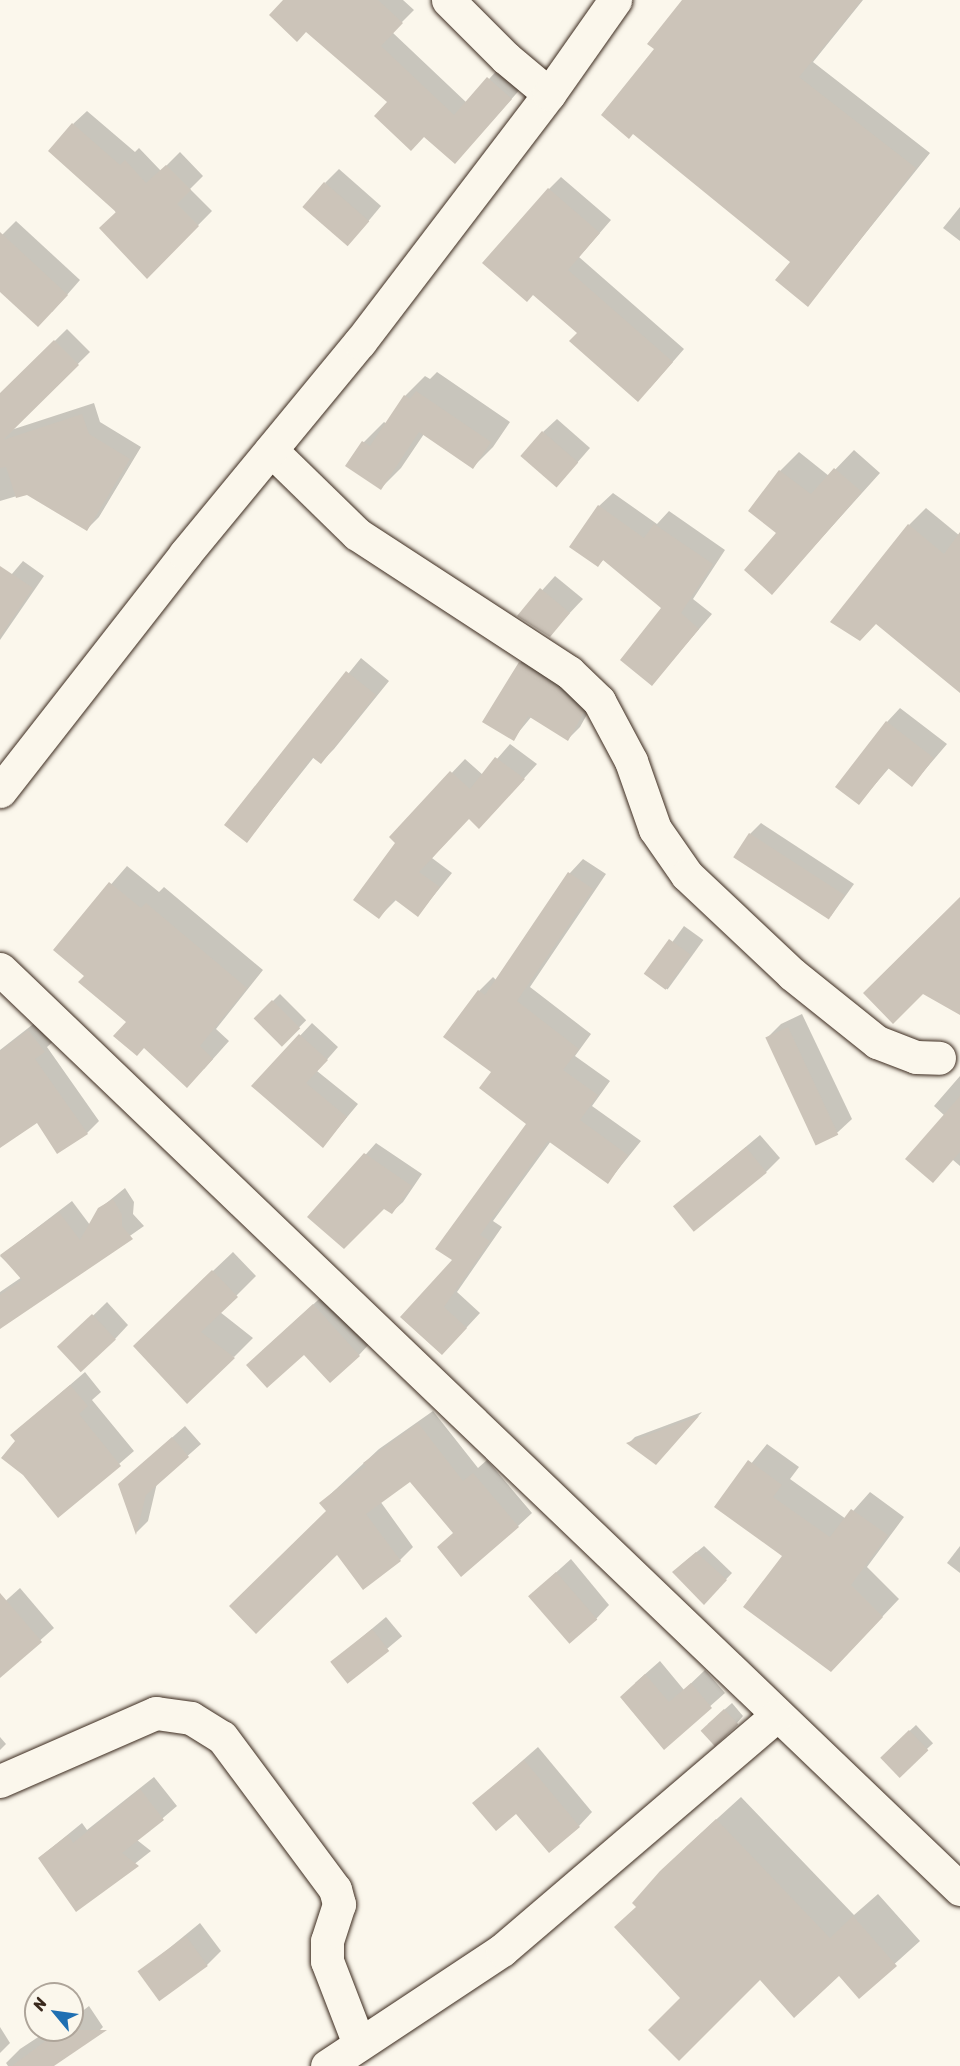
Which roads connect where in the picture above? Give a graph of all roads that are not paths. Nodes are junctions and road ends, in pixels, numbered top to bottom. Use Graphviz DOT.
graph roads {
  1 [pos="448,0"];
  2 [pos="615,0"];
  3 [pos="549,94"];
  4 [pos="271,450"];
  5 [pos="0,791"];
  6 [pos="0,969"];
  7 [pos="939,1058"];
  8 [pos="776,1716"];
  9 [pos="0,1781"];
  10 [pos="960,1889"];
  11 [pos="360,2044"];
  12 [pos="327,2066"];
  1 -- 3 [label="street"];
  2 -- 3 [label="street"];
  3 -- 4 [label="street"];
  4 -- 5 [label="street"];
  4 -- 7 [label="street"];
  6 -- 8 [label="street"];
  8 -- 10 [label="street"];
  8 -- 11 [label="street"];
  9 -- 11 [label="street"];
  11 -- 12 [label="street"];
}
